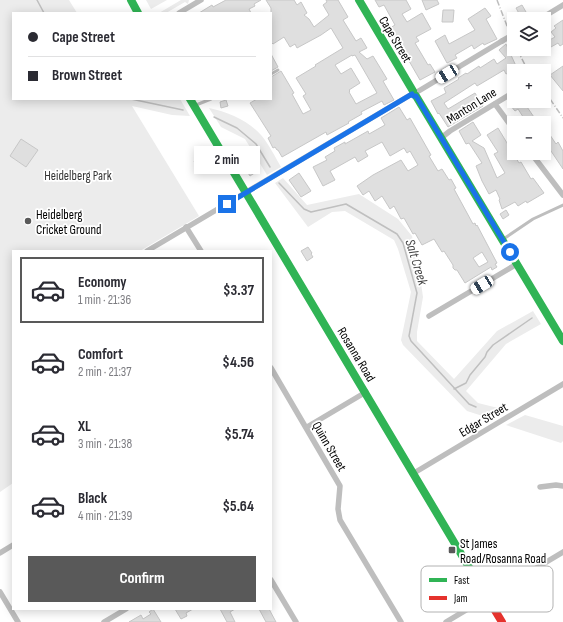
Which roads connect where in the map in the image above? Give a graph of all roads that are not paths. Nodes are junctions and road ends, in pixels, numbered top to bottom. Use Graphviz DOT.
graph roads {
  1 [pos="130,0"];
  2 [pos="201,0"];
  3 [pos="359,0"];
  4 [pos="563,5"];
  5 [pos="137,12"];
  6 [pos="181,12"];
  7 [pos="551,12"];
  8 [pos="507,38"];
  9 [pos="278,70"];
  10 [pos="272,73"];
  11 [pos="415,93"];
  12 [pos="507,96"];
  13 [pos="205,100"];
  14 [pos="192,102"];
  15 [pos="494,104"];
  16 [pos="507,121"];
  17 [pos="441,138"];
  18 [pos="536,160"];
  19 [pos="246,193"];
  20 [pos="563,195"];
  21 [pos="563,206"];
  22 [pos="186,227"];
  23 [pos="502,240"];
  24 [pos="149,250"];
  25 [pos="200,250"];
  26 [pos="517,264"];
  27 [pos="429,316"];
  28 [pos="563,340"];
  29 [pos="272,370"];
  30 [pos="563,384"];
  31 [pos="366,392"];
  32 [pos="307,427"];
  33 [pos="414,473"];
  34 [pos="563,486"];
  35 [pos="540,487"];
  36 [pos="12,546"];
  37 [pos="563,552"];
  38 [pos="0,553"];
  39 [pos="470,566"];
  40 [pos="540,566"];
  41 [pos="272,582"];
  42 [pos="0,592"];
  43 [pos="124,610"];
  44 [pos="463,612"];
  45 [pos="496,612"];
  46 [pos="18,622"];
  47 [pos="104,622"];
  48 [pos="296,622"];
  49 [pos="401,622"];
  50 [pos="446,622"];
  51 [pos="502,622"];
  1 -- 5 [label="main road"];
  2 -- 6 [label="street"];
  3 -- 11 [label="main road, Cape Street"];
  4 -- 7 [label="street"];
  8 -- 11 [label="street, bridge"];
  9 -- 10 [label="lane"];
  11 -- 17 [label="main road, Cape Street"];
  11 -- 19 [label="street"];
  12 -- 15 [label="street, Manton Lane"];
  13 -- 14 [label="lane"];
  14 -- 19 [label="main road, Rosanna Road"];
  15 -- 16 [label="street"];
  15 -- 17 [label="street, Manton Lane"];
  17 -- 23 [label="main road, Cape Street"];
  18 -- 20 [label="street"];
  19 -- 22 [label="street"];
  19 -- 31 [label="main road, Rosanna Road"];
  21 -- 23 [label="lane"];
  22 -- 24 [label="street"];
  22 -- 25 [label="street"];
  23 -- 26 [label="main road, Cape Street"];
  26 -- 27 [label="street"];
  26 -- 28 [label="main road, Cape Street"];
  29 -- 32 [label="street, Quinn Street"];
  30 -- 33 [label="street, Edgar Street"];
  31 -- 32 [label="street"];
  31 -- 33 [label="main road, Rosanna Road"];
  32 -- 49 [label="street, Quinn Street"];
  33 -- 39 [label="main road, Rosanna Road"];
  34 -- 35 [label="street"];
  36 -- 38 [label="street"];
  37 -- 40 [label="street"];
  41 -- 48 [label="street"];
  42 -- 46 [label="street"];
  43 -- 47 [label="street"];
  44 -- 50 [label="street"];
  45 -- 51 [label="main road, Rosanna Road"];
}
